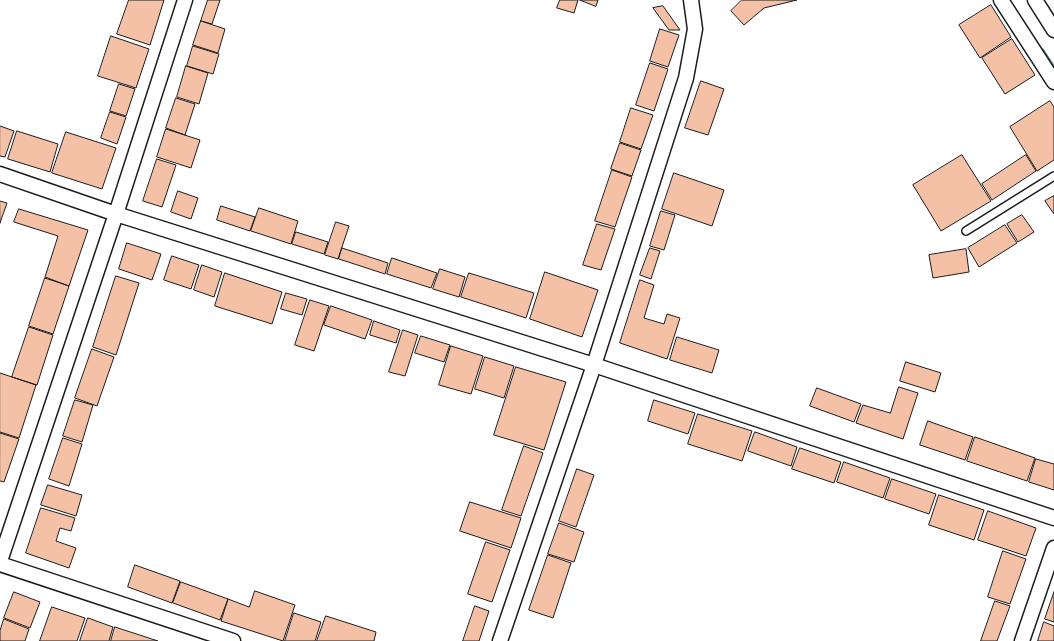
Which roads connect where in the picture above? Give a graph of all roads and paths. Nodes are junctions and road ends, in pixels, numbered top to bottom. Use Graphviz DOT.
graph roads {
  1 [pos="185,0"];
  2 [pos="691,0"];
  3 [pos="1001,0"];
  4 [pos="1035,0"];
  5 [pos="1054,30"];
  6 [pos="1054,82"];
  7 [pos="0,174"];
  8 [pos="1054,176"];
  9 [pos="116,214"];
  10 [pos="966,231"];
  11 [pos="594,365"];
  12 [pos="1054,518"];
  13 [pos="1054,548"];
  14 [pos="0,561"];
  15 [pos="0,564"];
  16 [pos="233,641"];
  17 [pos="500,641"];
  18 [pos="1022,641"];
  1 -- 9 [label="street"];
  2 -- 11 [label="street"];
  3 -- 6 [label="street"];
  4 -- 5 [label="street"];
  7 -- 9 [label="street"];
  8 -- 10 [label="lane"];
  9 -- 11 [label="street"];
  9 -- 14 [label="street"];
  11 -- 12 [label="street"];
  11 -- 17 [label="street"];
  13 -- 18 [label="street"];
  15 -- 16 [label="street"];
}
